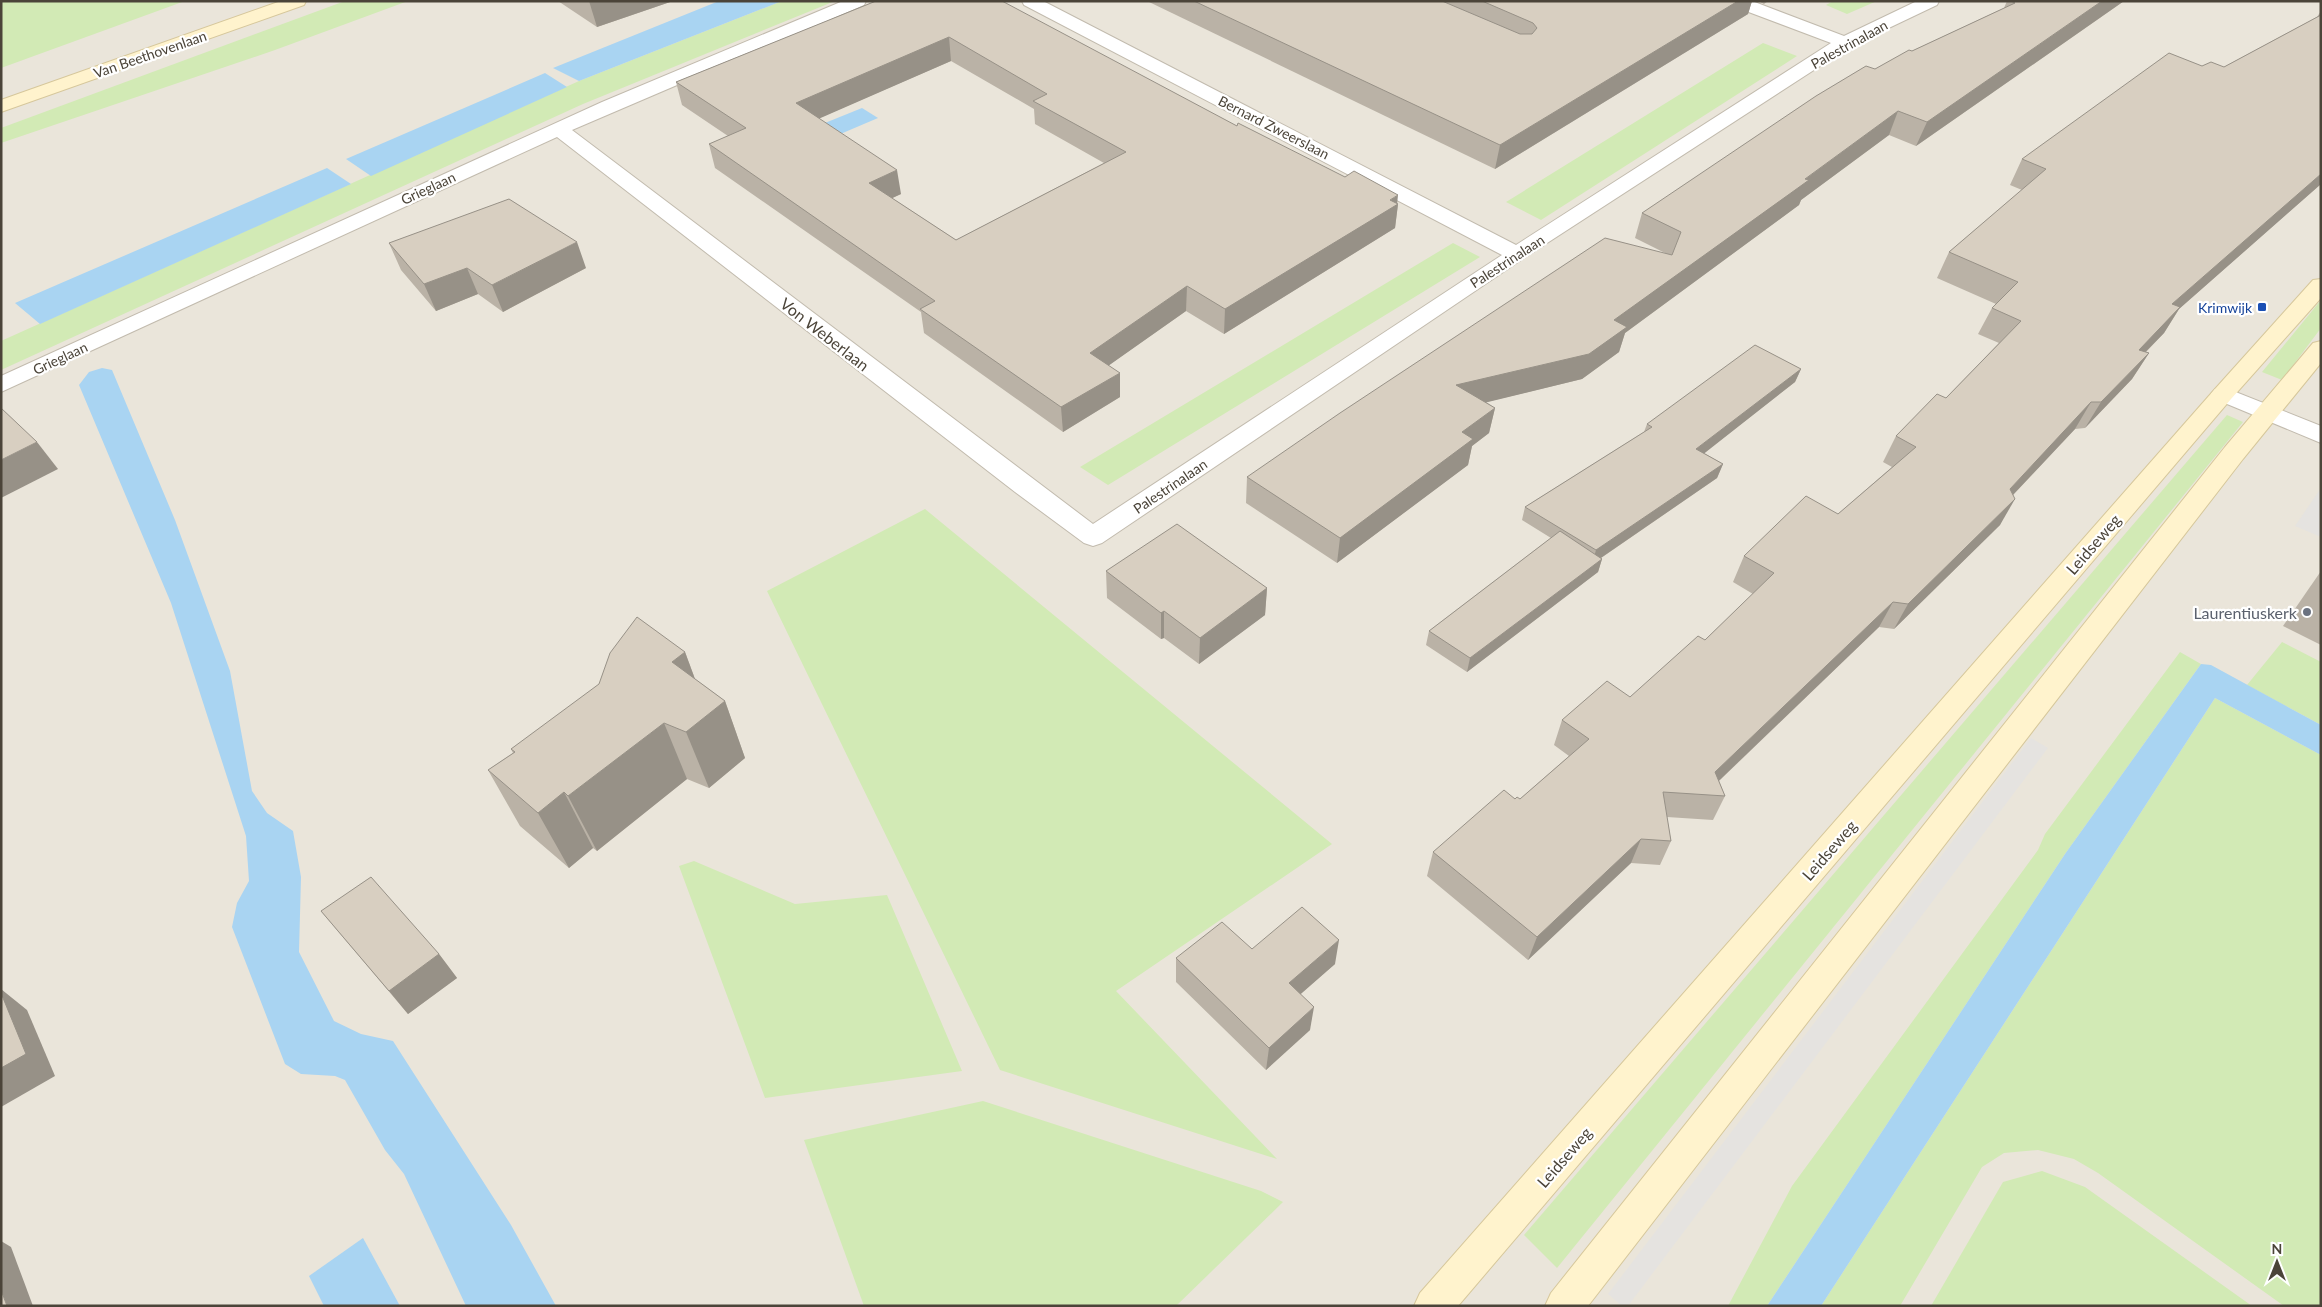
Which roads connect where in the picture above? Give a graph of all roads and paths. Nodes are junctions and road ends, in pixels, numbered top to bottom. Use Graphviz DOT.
graph roads {
  1 [pos="298,1"];
  2 [pos="858,1"];
  3 [pos="1030,1"];
  4 [pos="1736,1"];
  5 [pos="1931,1"];
  6 [pos="1846,42"];
  7 [pos="1,106"];
  8 [pos="558,129"];
  9 [pos="1517,254"];
  10 [pos="2321,285"];
  11 [pos="2321,348"];
  12 [pos="1,385"];
  13 [pos="2223,394"];
  14 [pos="2267,412"];
  15 [pos="2321,435"];
  16 [pos="1093,537"];
  17 [pos="1433,1306"];
  18 [pos="1564,1306"];
  1 -- 7 [label="main road, Van Beethovenlaan"];
  2 -- 8 [label="street, Grieglaan"];
  3 -- 9 [label="street, Bernard Zweerslaan"];
  4 -- 6 [label="street"];
  5 -- 6 [label="street, Palestrinalaan"];
  6 -- 9 [label="street, Palestrinalaan"];
  8 -- 12 [label="street, Grieglaan"];
  8 -- 16 [label="street, Von Weberlaan"];
  9 -- 16 [label="street, Palestrinalaan"];
  10 -- 13 [label="main road, Leidseweg"];
  11 -- 14 [label="main road"];
  13 -- 14 [label="street"];
  13 -- 17 [label="main road, Leidseweg"];
  14 -- 15 [label="street"];
  14 -- 18 [label="main road"];
}
